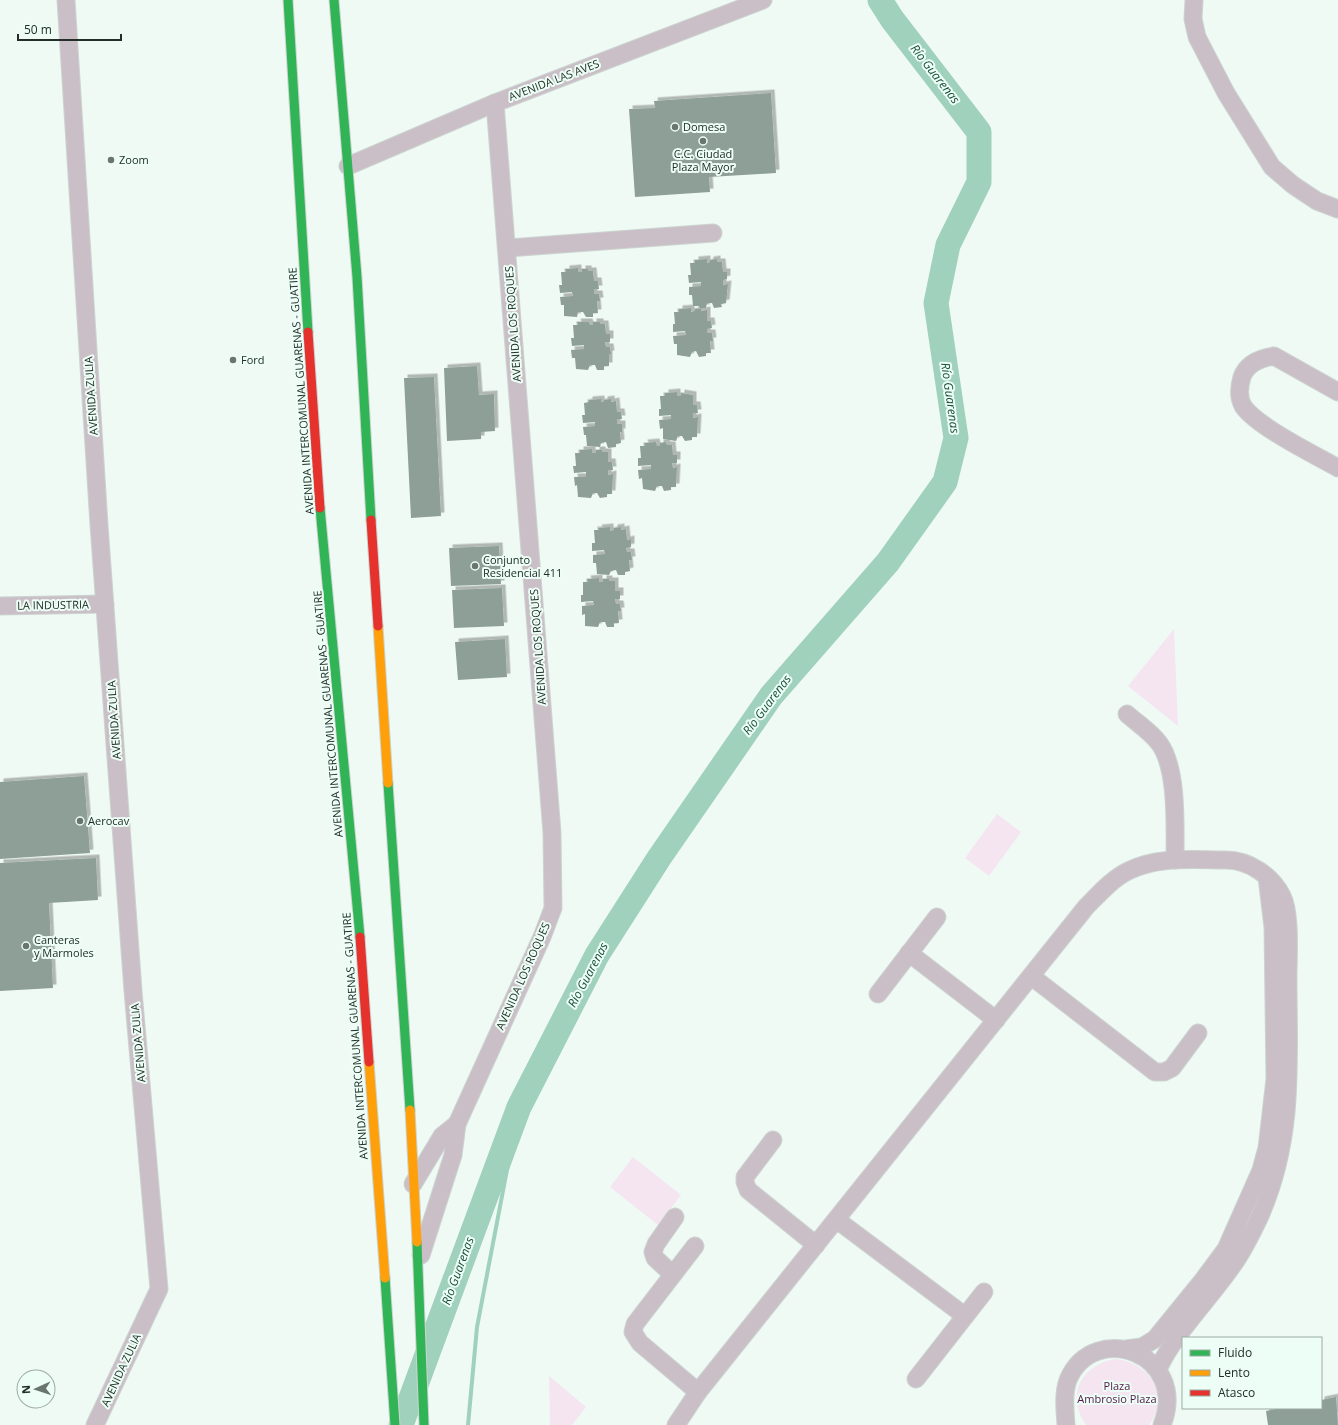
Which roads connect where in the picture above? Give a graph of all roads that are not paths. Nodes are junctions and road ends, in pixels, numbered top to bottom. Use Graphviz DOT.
graph roads {
  1 [pos="66,0"];
  2 [pos="288,0"];
  3 [pos="334,0"];
  4 [pos="763,0"];
  5 [pos="1194,0"];
  6 [pos="495,103"];
  7 [pos="348,166"];
  8 [pos="1338,209"];
  9 [pos="713,233"];
  10 [pos="507,248"];
  11 [pos="1338,392"];
  12 [pos="1338,468"];
  13 [pos="105,604"];
  14 [pos="0,606"];
  15 [pos="1127,714"];
  16 [pos="1175,860"];
  17 [pos="1267,877"];
  18 [pos="937,917"];
  19 [pos="909,953"];
  20 [pos="1031,976"];
  21 [pos="878,994"];
  22 [pos="996,1020"];
  23 [pos="1198,1033"];
  24 [pos="458,1124"];
  25 [pos="773,1140"];
  26 [pos="413,1184"];
  27 [pos="675,1217"];
  28 [pos="837,1220"];
  29 [pos="816,1245"];
  30 [pos="695,1246"];
  31 [pos="418,1264"];
  32 [pos="672,1274"];
  33 [pos="984,1292"];
  34 [pos="965,1316"];
  35 [pos="1126,1350"];
  36 [pos="1158,1369"];
  37 [pos="916,1379"];
  38 [pos="698,1392"];
  39 [pos="1067,1420"];
  40 [pos="1166,1421"];
  41 [pos="95,1425"];
  42 [pos="395,1425"];
  43 [pos="424,1425"];
  44 [pos="676,1425"];
  1 -- 13 [label="street, AVENIDA ZULIA"];
  2 -- 42 [label="main road, AVENIDA INTERCOMUNAL GUARENAS - GUATIRE"];
  3 -- 7 [label="main road"];
  4 -- 6 [label="street, AVENIDA LAS AVES"];
  5 -- 8 [label="street"];
  6 -- 7 [label="street, AVENIDA LAS AVES"];
  6 -- 10 [label="street, AVENIDA LOS ROQUES"];
  7 -- 26 [label="main road"];
  9 -- 10 [label="street"];
  10 -- 24 [label="street, AVENIDA LOS ROQUES"];
  11 -- 12 [label="street"];
  13 -- 14 [label="street, LA INDUSTRIA"];
  13 -- 41 [label="street, AVENIDA ZULIA"];
  15 -- 16 [label="street"];
  16 -- 17 [label="street"];
  16 -- 20 [label="street"];
  17 -- 35 [label="street"];
  17 -- 36 [label="street"];
  18 -- 19 [label="street"];
  19 -- 21 [label="street"];
  19 -- 22 [label="street"];
  20 -- 22 [label="street"];
  20 -- 23 [label="street"];
  22 -- 28 [label="street"];
  24 -- 26 [label="street, AVENIDA LOS ROQUES"];
  24 -- 31 [label="street, AVENIDA LOS ROQUES"];
  25 -- 29 [label="street"];
  26 -- 31 [label="main road"];
  27 -- 32 [label="street"];
  28 -- 29 [label="street"];
  28 -- 34 [label="street"];
  29 -- 38 [label="street"];
  30 -- 32 [label="street"];
  31 -- 43 [label="main road"];
  32 -- 38 [label="street"];
  33 -- 34 [label="street"];
  34 -- 37 [label="street"];
  35 -- 36 [label="street"];
  35 -- 39 [label="street"];
  36 -- 40 [label="street"];
  38 -- 44 [label="street"];
}
